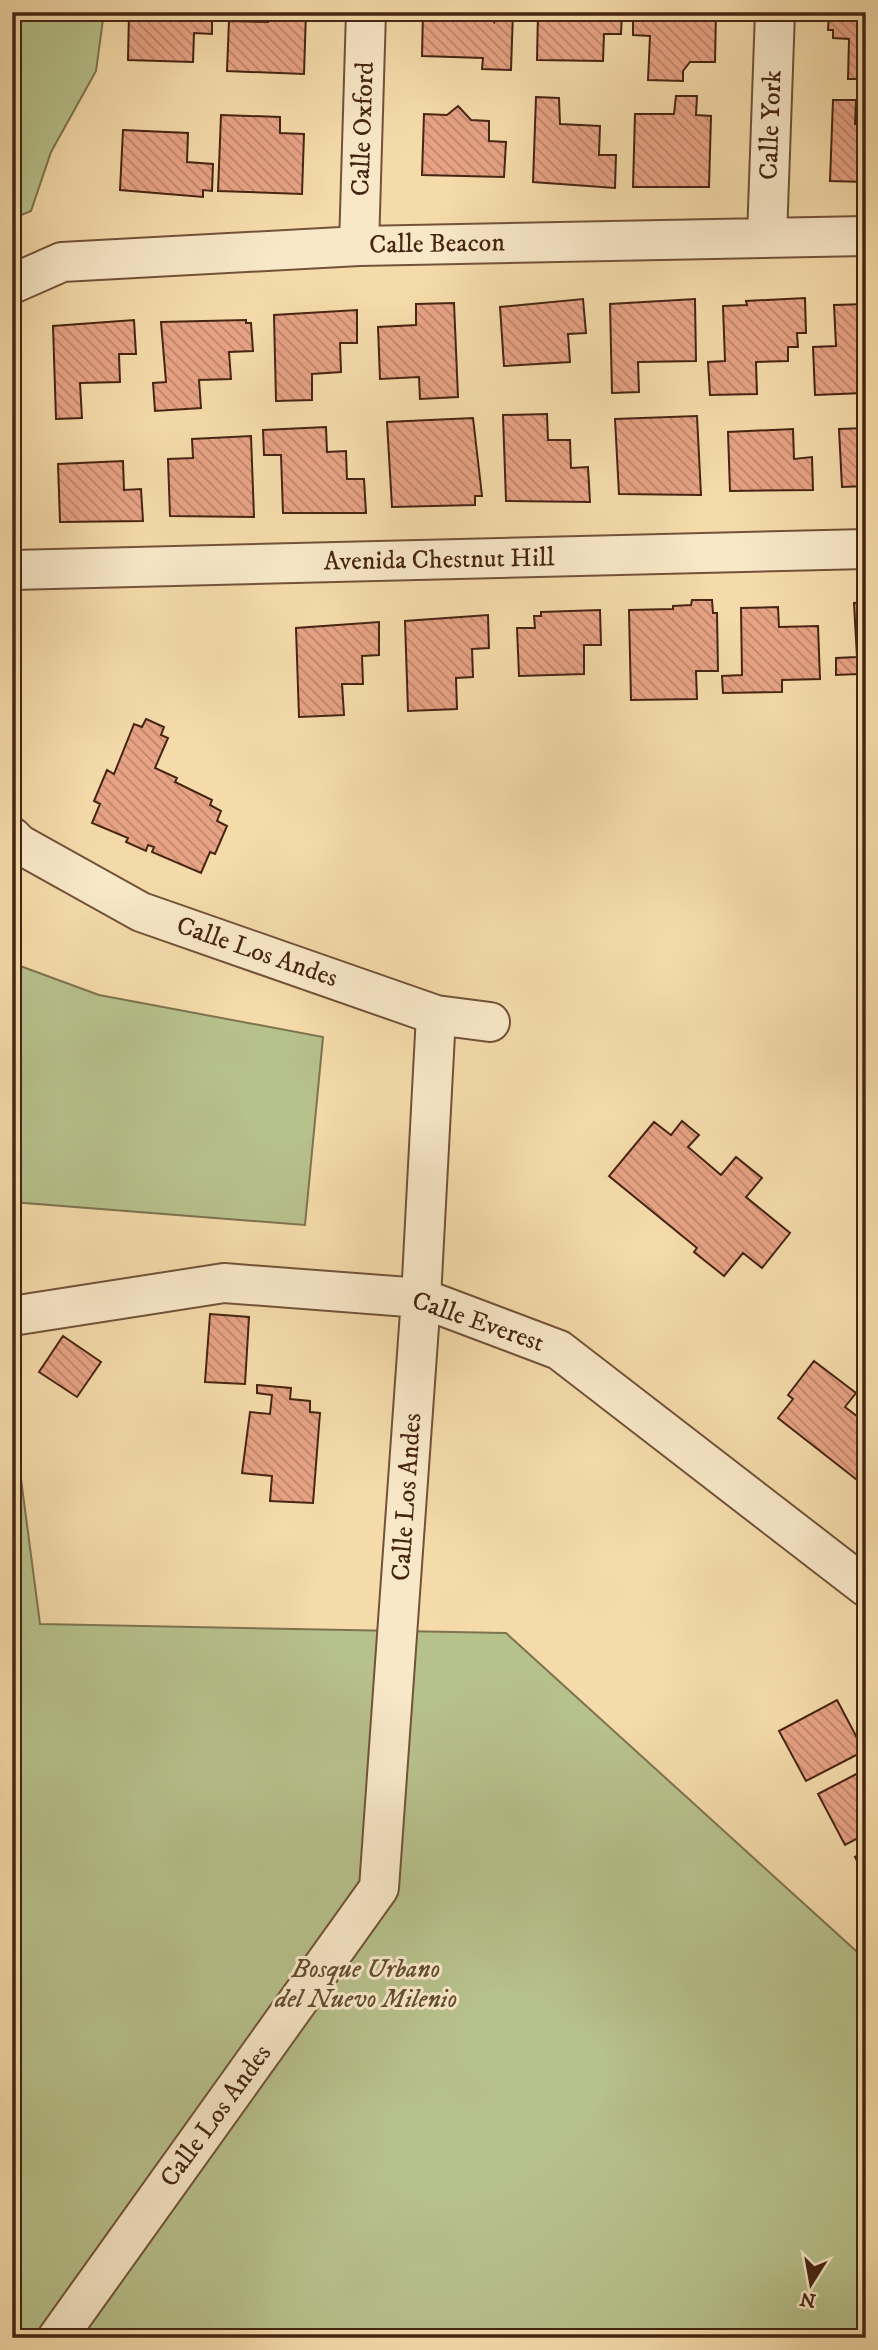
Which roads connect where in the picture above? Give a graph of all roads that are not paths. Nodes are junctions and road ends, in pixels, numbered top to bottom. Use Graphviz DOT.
graph roads {
  1 [pos="366,12"];
  2 [pos="775,12"];
  3 [pos="866,236"];
  4 [pos="767,237"];
  5 [pos="359,246"];
  6 [pos="12,284"];
  7 [pos="866,549"];
  8 [pos="12,570"];
  9 [pos="12,837"];
  10 [pos="436,1015"];
  11 [pos="490,1022"];
  12 [pos="421,1298"];
  13 [pos="12,1316"];
  14 [pos="866,1587"];
  15 [pos="57,2338"];
  1 -- 5 [label="street, Calle Oxford"];
  2 -- 4 [label="street, Calle York"];
  3 -- 4 [label="street, Calle Beacon"];
  4 -- 5 [label="street, Calle Beacon"];
  5 -- 6 [label="street, Calle Beacon"];
  7 -- 8 [label="street, Avenida Chestnut Hill"];
  9 -- 10 [label="street, Calle Los Andes"];
  10 -- 11 [label="street"];
  10 -- 12 [label="street, Calle Los Andes"];
  12 -- 13 [label="street, Calle Everest"];
  12 -- 14 [label="street, Calle Everest"];
  12 -- 15 [label="street, Calle Los Andes"];
}
